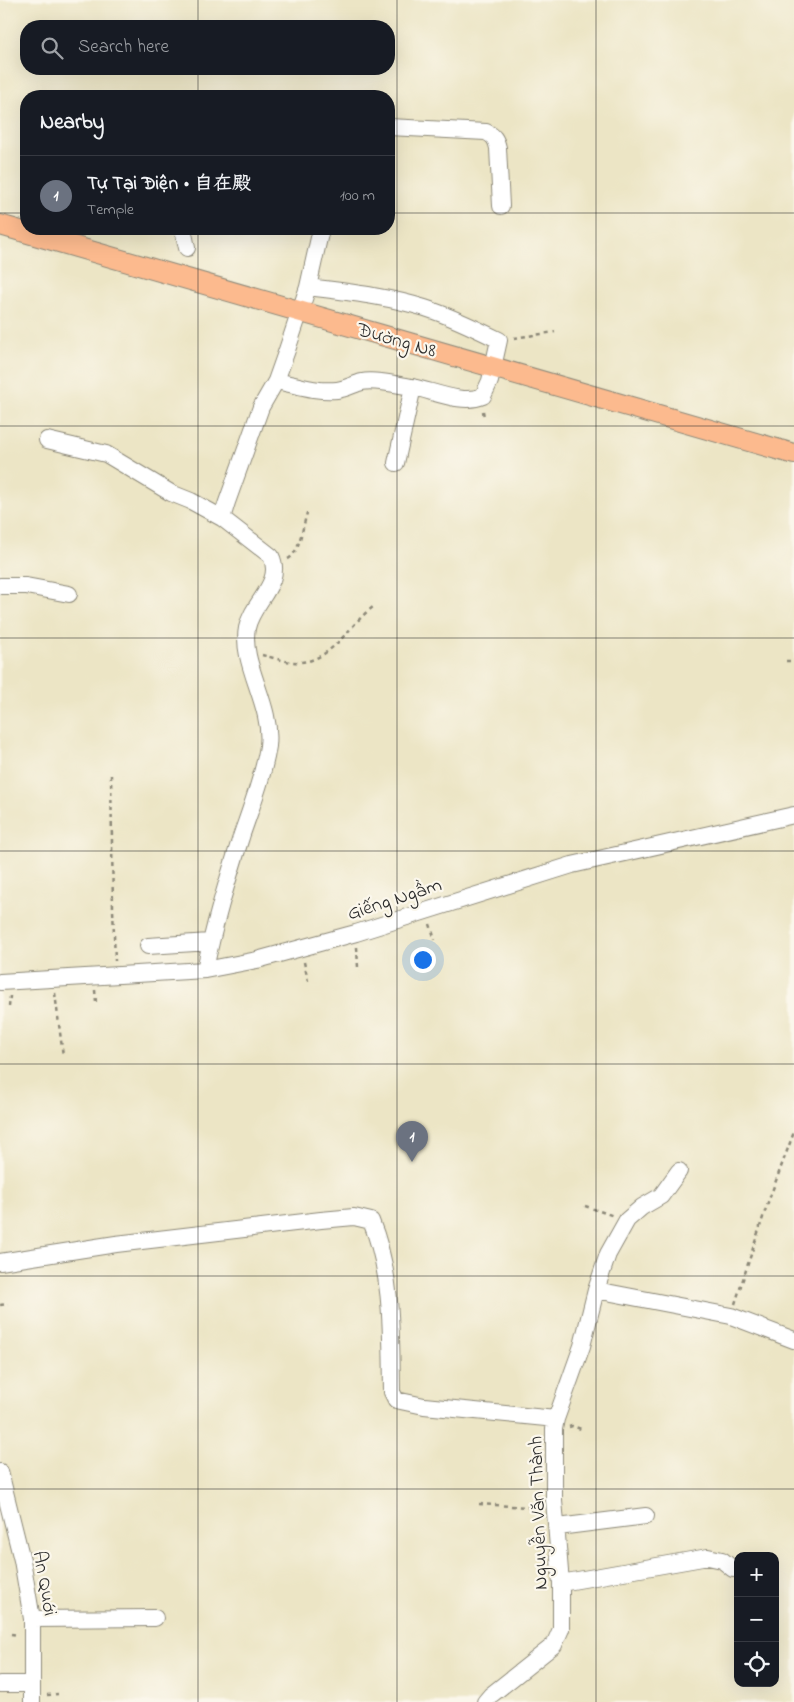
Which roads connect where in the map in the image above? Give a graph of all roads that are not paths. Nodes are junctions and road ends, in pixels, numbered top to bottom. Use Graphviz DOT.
graph roads {
  1 [pos="395,127"];
  2 [pos="501,206"];
  3 [pos="0,225"];
  4 [pos="20,231"];
  5 [pos="35,235"];
  6 [pos="184,235"];
  7 [pos="320,235"];
  8 [pos="187,248"];
  9 [pos="308,287"];
  10 [pos="300,311"];
  11 [pos="493,367"];
  12 [pos="276,381"];
  13 [pos="413,387"];
  14 [pos="47,440"];
  15 [pos="794,454"];
  16 [pos="396,463"];
  17 [pos="222,518"];
  18 [pos="0,586"];
  19 [pos="69,594"];
  20 [pos="794,814"];
  21 [pos="210,942"];
  22 [pos="148,946"];
  23 [pos="205,970"];
  24 [pos="0,982"];
  25 [pos="679,1171"];
  26 [pos="0,1262"];
  27 [pos="596,1290"];
  28 [pos="794,1340"];
  29 [pos="556,1418"];
  30 [pos="0,1472"];
  31 [pos="646,1516"];
  32 [pos="558,1527"];
  33 [pos="733,1569"];
  34 [pos="562,1583"];
  35 [pos="155,1618"];
  36 [pos="32,1619"];
  37 [pos="0,1684"];
  38 [pos="31,1684"];
  39 [pos="32,1702"];
  40 [pos="485,1702"];
  1 -- 2 [label="street"];
  3 -- 4 [label="main road, Đường N8"];
  5 -- 10 [label="main road, Đường N8"];
  6 -- 8 [label="street"];
  7 -- 9 [label="street"];
  9 -- 10 [label="street"];
  9 -- 11 [label="street"];
  10 -- 11 [label="main road, Đường N8"];
  10 -- 12 [label="street"];
  11 -- 13 [label="street"];
  11 -- 15 [label="main road, Đường N8"];
  12 -- 13 [label="street"];
  12 -- 17 [label="street"];
  13 -- 16 [label="street"];
  14 -- 17 [label="street"];
  17 -- 21 [label="street"];
  18 -- 19 [label="street"];
  20 -- 23 [label="street, Giếng Ngầm"];
  21 -- 22 [label="street"];
  21 -- 23 [label="street"];
  23 -- 24 [label="street, Giếng Ngầm"];
  25 -- 27 [label="street, Nguyễn Văn Thành"];
  26 -- 29 [label="street"];
  27 -- 28 [label="street"];
  27 -- 29 [label="street, Nguyễn Văn Thành"];
  29 -- 32 [label="street, Nguyễn Văn Thành"];
  30 -- 36 [label="street, An Quới"];
  31 -- 32 [label="street"];
  32 -- 34 [label="street, Nguyễn Văn Thành"];
  33 -- 34 [label="street"];
  34 -- 40 [label="street, Nguyễn Văn Thành"];
  35 -- 36 [label="street"];
  36 -- 38 [label="street, An Quới"];
  37 -- 38 [label="street"];
  38 -- 39 [label="street, An Quới"];
}
